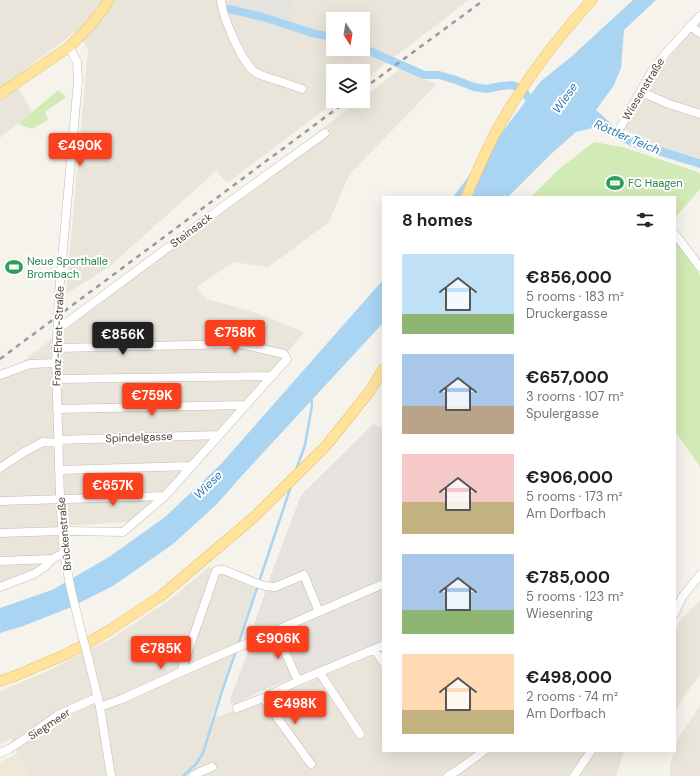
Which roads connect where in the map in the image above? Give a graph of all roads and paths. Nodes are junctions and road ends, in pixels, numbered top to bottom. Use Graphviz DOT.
graph roads {
  1 [pos="109,0"];
  2 [pos="221,0"];
  3 [pos="592,0"];
  4 [pos="700,16"];
  5 [pos="690,26"];
  6 [pos="700,33"];
  7 [pos="69,48"];
  8 [pos="302,89"];
  9 [pos="641,92"];
  10 [pos="0,94"];
  11 [pos="700,114"];
  12 [pos="620,128"];
  13 [pos="325,134"];
  14 [pos="466,196"];
  15 [pos="676,235"];
  16 [pos="700,267"];
  17 [pos="58,324"];
  18 [pos="56,348"];
  19 [pos="56,363"];
  20 [pos="382,371"];
  21 [pos="0,375"];
  22 [pos="272,376"];
  23 [pos="56,379"];
  24 [pos="246,405"];
  25 [pos="57,409"];
  26 [pos="219,435"];
  27 [pos="58,441"];
  28 [pos="191,466"];
  29 [pos="0,468"];
  30 [pos="60,470"];
  31 [pos="165,496"];
  32 [pos="60,498"];
  33 [pos="0,501"];
  34 [pos="65,531"];
  35 [pos="0,533"];
  36 [pos="65,556"];
  37 [pos="52,560"];
  38 [pos="0,561"];
  39 [pos="700,575"];
  40 [pos="382,584"];
  41 [pos="0,587"];
  42 [pos="678,598"];
  43 [pos="676,608"];
  44 [pos="319,612"];
  45 [pos="276,631"];
  46 [pos="379,648"];
  47 [pos="382,658"];
  48 [pos="181,672"];
  49 [pos="320,673"];
  50 [pos="298,681"];
  51 [pos="0,682"];
  52 [pos="98,697"];
  53 [pos="263,698"];
  54 [pos="100,707"];
  55 [pos="237,708"];
  56 [pos="360,734"];
  57 [pos="0,752"];
  58 [pos="483,752"];
  59 [pos="590,752"];
  60 [pos="310,764"];
  61 [pos="212,767"];
  62 [pos="111,776"];
  63 [pos="193,776"];
  64 [pos="448,776"];
  65 [pos="574,776"];
  1 -- 7 [label="main road"];
  2 -- 8 [label="street"];
  3 -- 14 [label="main road"];
  4 -- 5 [label="street, Wiesenstraße"];
  5 -- 6 [label="street"];
  5 -- 9 [label="street, Wiesenstraße"];
  7 -- 10 [label="main road"];
  7 -- 17 [label="street, Franz-Ehret-Straße"];
  9 -- 11 [label="street"];
  9 -- 12 [label="street, Wiesenstraße"];
  13 -- 17 [label="street, Steinsack"];
  15 -- 16 [label="street"];
  17 -- 18 [label="street, Franz-Ehret-Straße"];
  18 -- 19 [label="street, Franz-Ehret-Straße"];
  18 -- 22 [label="street"];
  19 -- 21 [label="street"];
  19 -- 23 [label="street, Franz-Ehret-Straße"];
  20 -- 51 [label="main road"];
  22 -- 23 [label="street"];
  22 -- 24 [label="street"];
  23 -- 25 [label="street, Franz-Ehret-Straße"];
  24 -- 25 [label="street"];
  24 -- 26 [label="street"];
  25 -- 27 [label="street, Franz-Ehret-Straße"];
  26 -- 27 [label="street, Spindelgasse"];
  26 -- 28 [label="street"];
  27 -- 29 [label="street"];
  27 -- 30 [label="street, Brückenstraße"];
  28 -- 30 [label="street"];
  28 -- 31 [label="street"];
  30 -- 32 [label="street, Brückenstraße"];
  31 -- 32 [label="street"];
  31 -- 34 [label="street"];
  32 -- 33 [label="street"];
  32 -- 34 [label="street, Brückenstraße"];
  34 -- 35 [label="street"];
  34 -- 36 [label="street, Brückenstraße"];
  36 -- 37 [label="street"];
  36 -- 52 [label="street, Brückenstraße, bridge"];
  37 -- 38 [label="street"];
  37 -- 41 [label="street"];
  39 -- 42 [label="street"];
  40 -- 44 [label="street"];
  42 -- 43 [label="street"];
  44 -- 45 [label="street"];
  44 -- 48 [label="street"];
  45 -- 48 [label="street"];
  45 -- 50 [label="street"];
  46 -- 47 [label="street"];
  46 -- 49 [label="street"];
  48 -- 54 [label="street"];
  49 -- 50 [label="street"];
  49 -- 56 [label="street"];
  50 -- 53 [label="street"];
  52 -- 54 [label="street"];
  52 -- 57 [label="street, Siegmeer"];
  53 -- 55 [label="street"];
  53 -- 60 [label="street"];
  54 -- 62 [label="street"];
  58 -- 64 [label="street"];
  59 -- 65 [label="street"];
  61 -- 63 [label="street"];
}
